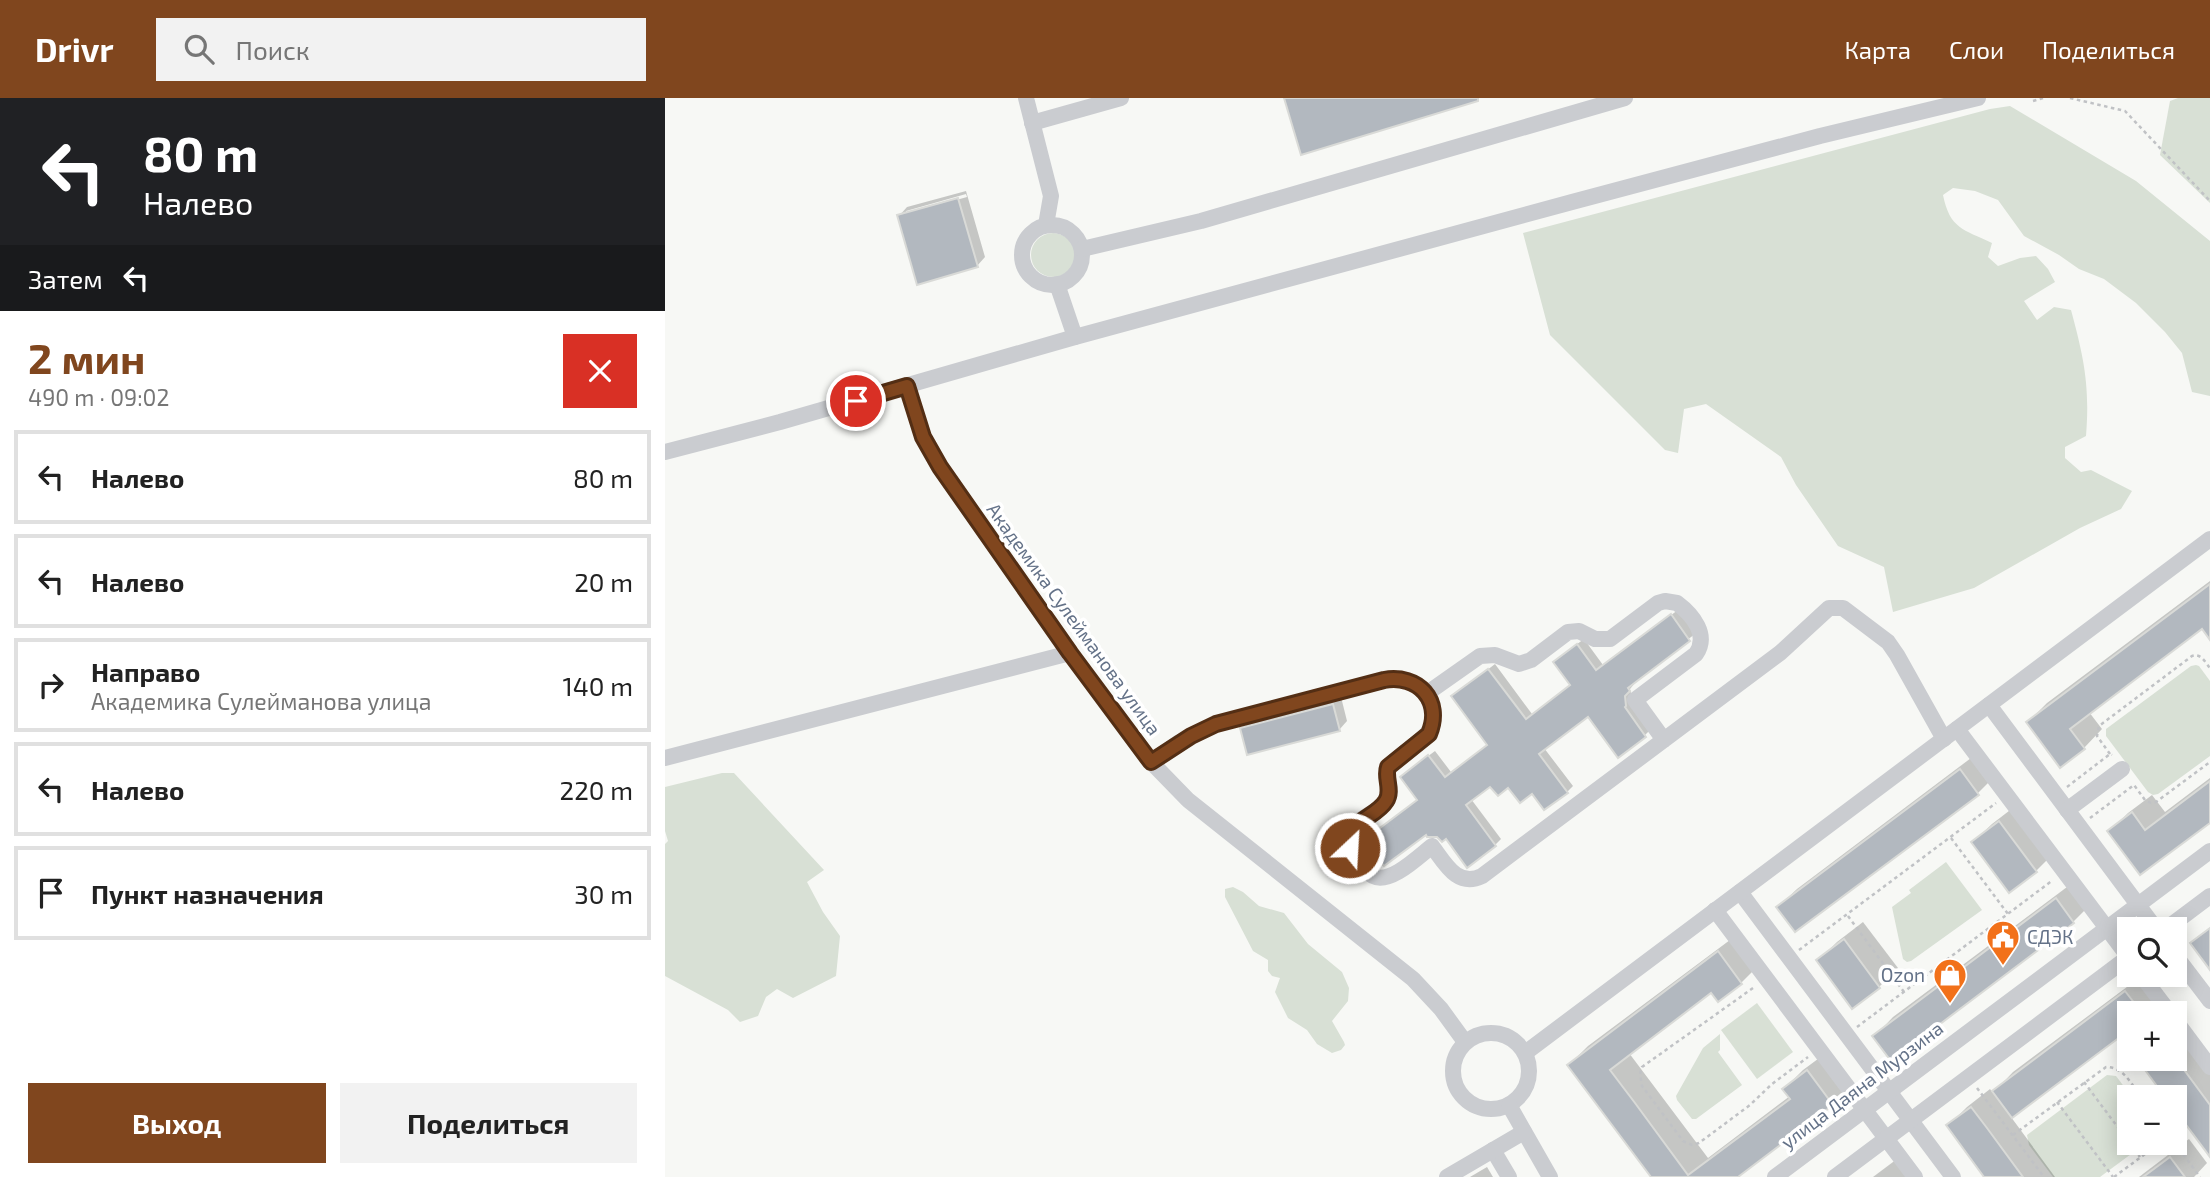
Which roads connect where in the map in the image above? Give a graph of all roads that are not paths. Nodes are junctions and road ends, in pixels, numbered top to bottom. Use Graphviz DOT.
graph roads {
  1 [pos="1026,98"];
  2 [pos="1121,98"];
  3 [pos="1625,98"];
  4 [pos="1978,98"];
  5 [pos="1032,123"];
  6 [pos="1046,225"];
  7 [pos="1082,249"];
  8 [pos="1057,284"];
  9 [pos="1075,337"];
  10 [pos="907,386"];
  11 [pos="665,452"];
  12 [pos="2209,543"];
  13 [pos="1070,653"];
  14 [pos="1426,694"];
  15 [pos="1989,705"];
  16 [pos="1957,729"];
  17 [pos="1944,739"];
  18 [pos="1664,740"];
  19 [pos="665,758"];
  20 [pos="1151,762"];
  21 [pos="2122,769"];
  22 [pos="2067,810"];
  23 [pos="2210,851"];
  24 [pos="1740,892"];
  25 [pos="2210,896"];
  26 [pos="2138,905"];
  27 [pos="1715,910"];
  28 [pos="2147,917"];
  29 [pos="2182,917"];
  30 [pos="2107,929"];
  31 [pos="2117,942"];
  32 [pos="2117,967"];
  33 [pos="2187,971"];
  34 [pos="2150,987"];
  35 [pos="2161,1001"];
  36 [pos="2210,1002"];
  37 [pos="2187,1036"];
  38 [pos="1465,1042"];
  39 [pos="1525,1053"];
  40 [pos="2210,1067"];
  41 [pos="1889,1092"];
  42 [pos="1509,1105"];
  43 [pos="1865,1110"];
  44 [pos="1910,1120"];
  45 [pos="1524,1132"];
  46 [pos="1886,1139"];
  47 [pos="1493,1150"];
  48 [pos="1447,1177"];
  49 [pos="1509,1177"];
  50 [pos="1550,1177"];
  51 [pos="1775,1177"];
  52 [pos="1835,1177"];
  53 [pos="1915,1177"];
  54 [pos="1953,1177"];
  1 -- 5 [label="street"];
  2 -- 5 [label="street"];
  3 -- 7 [label="street"];
  4 -- 9 [label="street"];
  5 -- 6 [label="street"];
  6 -- 7 [label="street"];
  6 -- 8 [label="street"];
  7 -- 8 [label="street"];
  8 -- 9 [label="street"];
  9 -- 10 [label="street"];
  10 -- 11 [label="street"];
  10 -- 13 [label="street, Академика Сулейманова улица"];
  12 -- 15 [label="street"];
  13 -- 19 [label="street"];
  13 -- 20 [label="street, Академика Сулейманова улица"];
  14 -- 18 [label="street"];
  14 -- 18 [label="street"];
  14 -- 20 [label="street"];
  15 -- 16 [label="street"];
  15 -- 22 [label="street"];
  16 -- 17 [label="street"];
  16 -- 30 [label="street"];
  17 -- 18 [label="street"];
  17 -- 24 [label="street"];
  20 -- 38 [label="street, Академика Сулейманова улица"];
  21 -- 22 [label="street"];
  22 -- 26 [label="street"];
  23 -- 26 [label="street, улица Даяна Мурзина"];
  24 -- 27 [label="street"];
  24 -- 41 [label="street"];
  25 -- 29 [label="street"];
  26 -- 28 [label="street"];
  26 -- 30 [label="street, улица Даяна Мурзина"];
  27 -- 39 [label="street"];
  27 -- 43 [label="street"];
  30 -- 31 [label="street"];
  30 -- 41 [label="street, улица Даяна Мурзина"];
  32 -- 44 [label="street"];
  33 -- 36 [label="street"];
  34 -- 35 [label="street"];
  37 -- 40 [label="street"];
  38 -- 39 [label="street"];
  38 -- 42 [label="street"];
  39 -- 42 [label="street"];
  41 -- 43 [label="street, улица Даяна Мурзина"];
  41 -- 44 [label="street"];
  42 -- 45 [label="street"];
  43 -- 46 [label="street"];
  43 -- 51 [label="street, улица Даяна Мурзина"];
  44 -- 46 [label="street"];
  44 -- 54 [label="street"];
  45 -- 47 [label="street"];
  45 -- 50 [label="street"];
  46 -- 52 [label="street"];
  46 -- 53 [label="street"];
  47 -- 48 [label="street"];
  47 -- 49 [label="street"];
}
